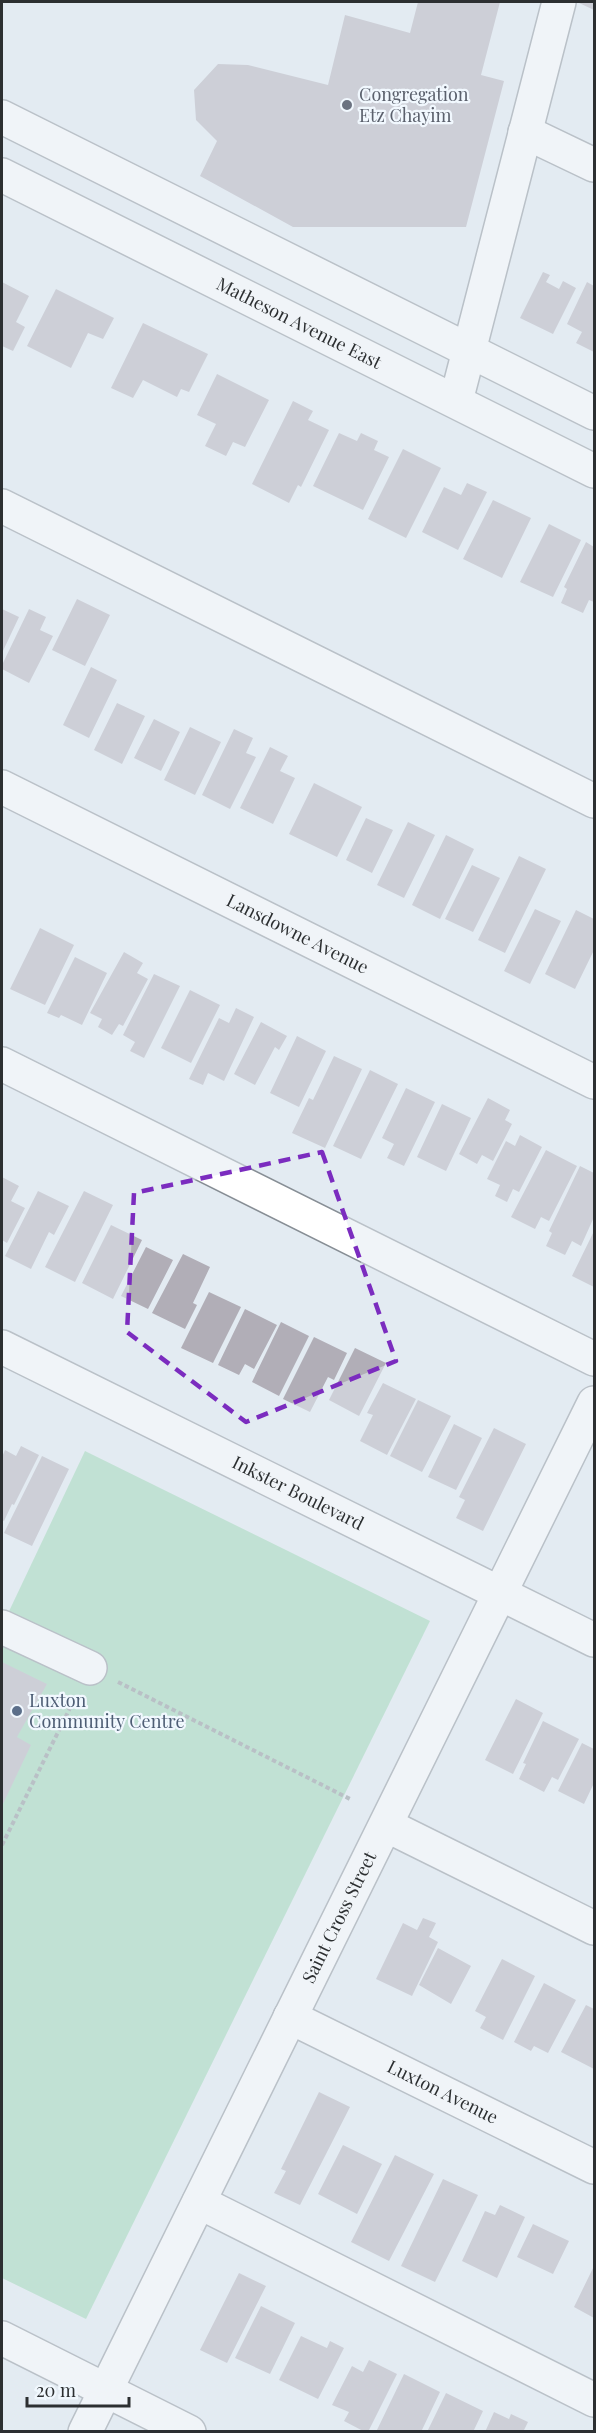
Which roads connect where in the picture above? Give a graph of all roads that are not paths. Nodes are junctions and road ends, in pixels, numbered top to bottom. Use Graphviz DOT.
graph roads {
  1 [pos="559,2"];
  2 [pos="2,117"];
  3 [pos="525,132"];
  4 [pos="594,165"];
  5 [pos="2,175"];
  6 [pos="469,350"];
  7 [pos="456,401"];
  8 [pos="594,413"];
  9 [pos="594,471"];
  10 [pos="2,506"];
  11 [pos="2,787"];
  12 [pos="594,801"];
  13 [pos="2,1064"];
  14 [pos="594,1082"];
  15 [pos="2,1347"];
  16 [pos="594,1359"];
  17 [pos="594,1403"];
  18 [pos="500,1594"];
  19 [pos="2,1627"];
  20 [pos="594,1640"];
  21 [pos="90,1668"];
  22 [pos="386,1825"];
  23 [pos="594,1928"];
  24 [pos="290,2017"];
  25 [pos="594,2167"];
  26 [pos="199,2202"];
  27 [pos="2,2338"];
  28 [pos="106,2390"];
  29 [pos="594,2400"];
  30 [pos="85,2432"];
  31 [pos="189,2432"];
  1 -- 3 [label="street"];
  2 -- 6 [label="street"];
  3 -- 4 [label="street"];
  3 -- 6 [label="street"];
  5 -- 7 [label="street, Matheson Avenue East"];
  6 -- 7 [label="street"];
  6 -- 8 [label="street"];
  7 -- 9 [label="street, Matheson Avenue East"];
  10 -- 12 [label="street"];
  11 -- 14 [label="street, Lansdowne Avenue"];
  13 -- 16 [label="street"];
  15 -- 18 [label="street, Inkster Boulevard"];
  17 -- 18 [label="street, Saint Cross Street"];
  18 -- 20 [label="street, Inkster Boulevard"];
  18 -- 22 [label="street, Saint Cross Street"];
  19 -- 21 [label="street"];
  22 -- 23 [label="street"];
  22 -- 24 [label="street, Saint Cross Street"];
  24 -- 25 [label="street, Luxton Avenue"];
  24 -- 26 [label="street, Saint Cross Street"];
  26 -- 28 [label="street, Saint Cross Street"];
  26 -- 29 [label="street"];
  27 -- 28 [label="street"];
  28 -- 30 [label="street, Saint Cross Street"];
  28 -- 31 [label="street"];
}
